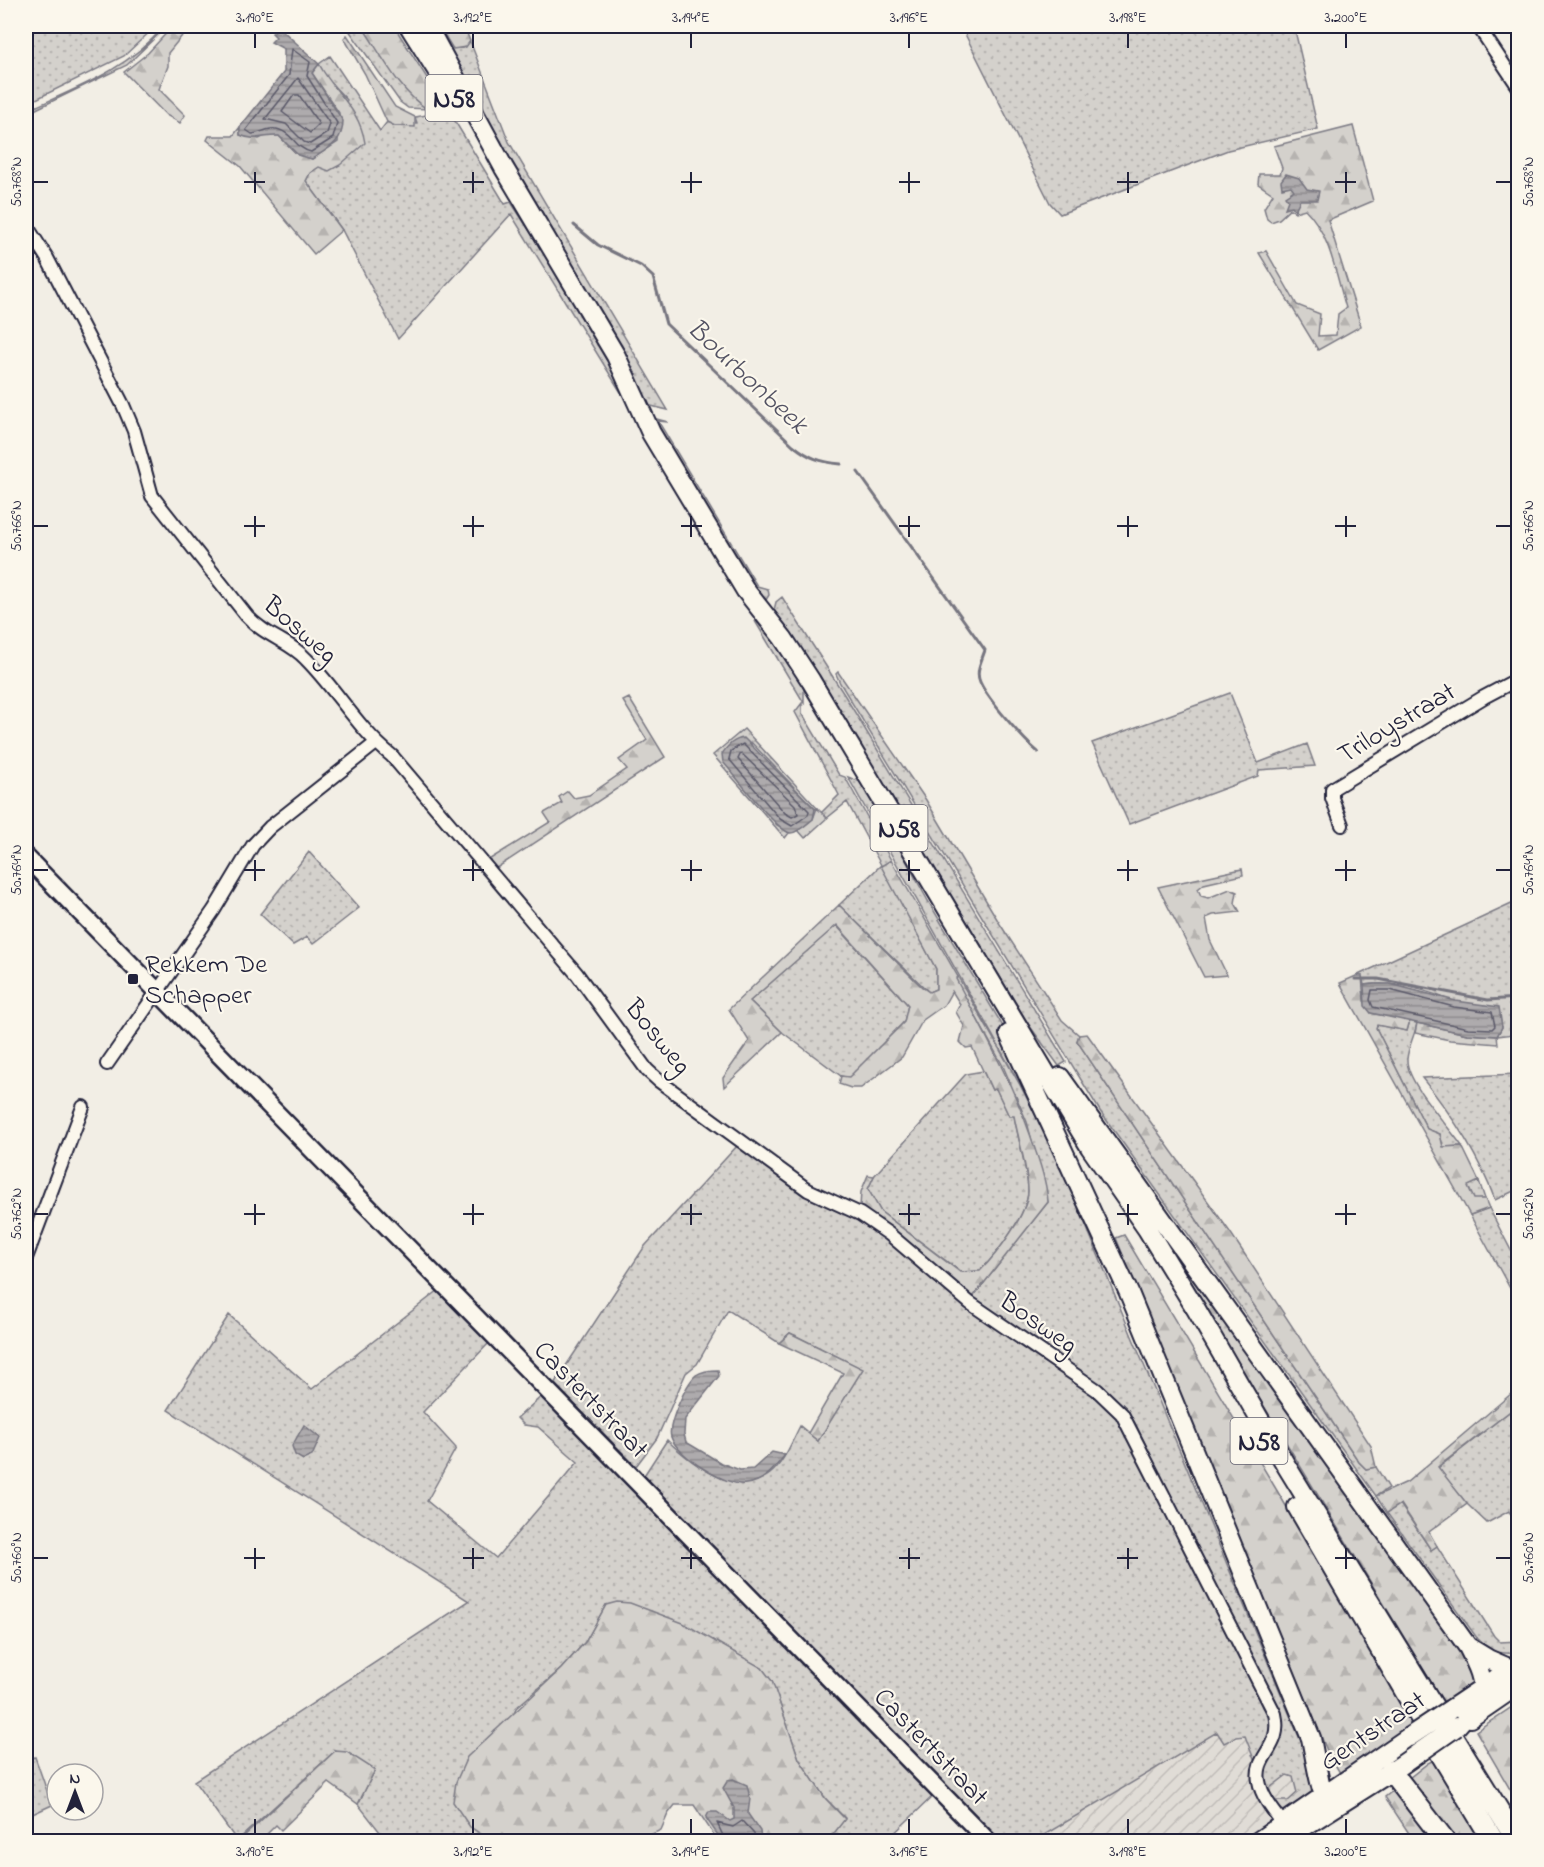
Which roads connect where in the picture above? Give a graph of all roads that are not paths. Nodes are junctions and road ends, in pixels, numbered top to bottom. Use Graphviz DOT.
graph roads {
  1 [pos="409,26"];
  2 [pos="427,26"];
  3 [pos="1478,26"];
  4 [pos="1518,86"];
  5 [pos="504,168"];
  6 [pos="26,225"];
  7 [pos="1518,679"];
  8 [pos="376,743"];
  9 [pos="1342,825"];
  10 [pos="26,857"];
  11 [pos="982,969"];
  12 [pos="158,992"];
  13 [pos="107,1064"];
  14 [pos="83,1107"];
  15 [pos="26,1258"];
  16 [pos="1468,1647"];
  17 [pos="1516,1668"];
  18 [pos="1518,1685"];
  19 [pos="1480,1698"];
  20 [pos="1443,1728"];
  21 [pos="1311,1738"];
  22 [pos="1394,1761"];
  23 [pos="1343,1784"];
  24 [pos="1366,1786"];
  25 [pos="1324,1795"];
  26 [pos="1285,1833"];
  27 [pos="989,1842"];
  28 [pos="1257,1842"];
  29 [pos="1446,1842"];
  30 [pos="1494,1842"];
  31 [pos="1518,1842"];
  1 -- 5 [label="main road, N58"];
  2 -- 5 [label="main road, N58"];
  3 -- 4 [label="street"];
  5 -- 11 [label="main road, N58"];
  6 -- 8 [label="street, Bosweg"];
  7 -- 9 [label="street, Triloystraat"];
  8 -- 12 [label="street"];
  8 -- 26 [label="street, Bosweg"];
  10 -- 12 [label="main road, Castertstraat"];
  11 -- 16 [label="main road, N58"];
  11 -- 20 [label="main road, N58"];
  11 -- 21 [label="main road, N58"];
  12 -- 13 [label="street"];
  12 -- 27 [label="main road, Castertstraat"];
  14 -- 15 [label="street"];
  16 -- 17 [label="main road, N58"];
  16 -- 19 [label="main road"];
  17 -- 19 [label="main road, Gentstraat"];
  18 -- 19 [label="main road"];
  19 -- 20 [label="main road"];
  19 -- 22 [label="main road, Gentstraat, bridge"];
  20 -- 22 [label="main road, bridge"];
  20 -- 30 [label="highway, N58"];
  20 -- 31 [label="highway, N58"];
  21 -- 23 [label="main road, N58"];
  21 -- 25 [label="main road"];
  22 -- 23 [label="main road, Gentstraat"];
  22 -- 24 [label="main road"];
  22 -- 29 [label="highway"];
  23 -- 24 [label="main road"];
  23 -- 25 [label="main road, Gentstraat"];
  24 -- 26 [label="main road"];
  25 -- 26 [label="main road, Gentstraat"];
  26 -- 28 [label="main road, Gentstraat"];
}
